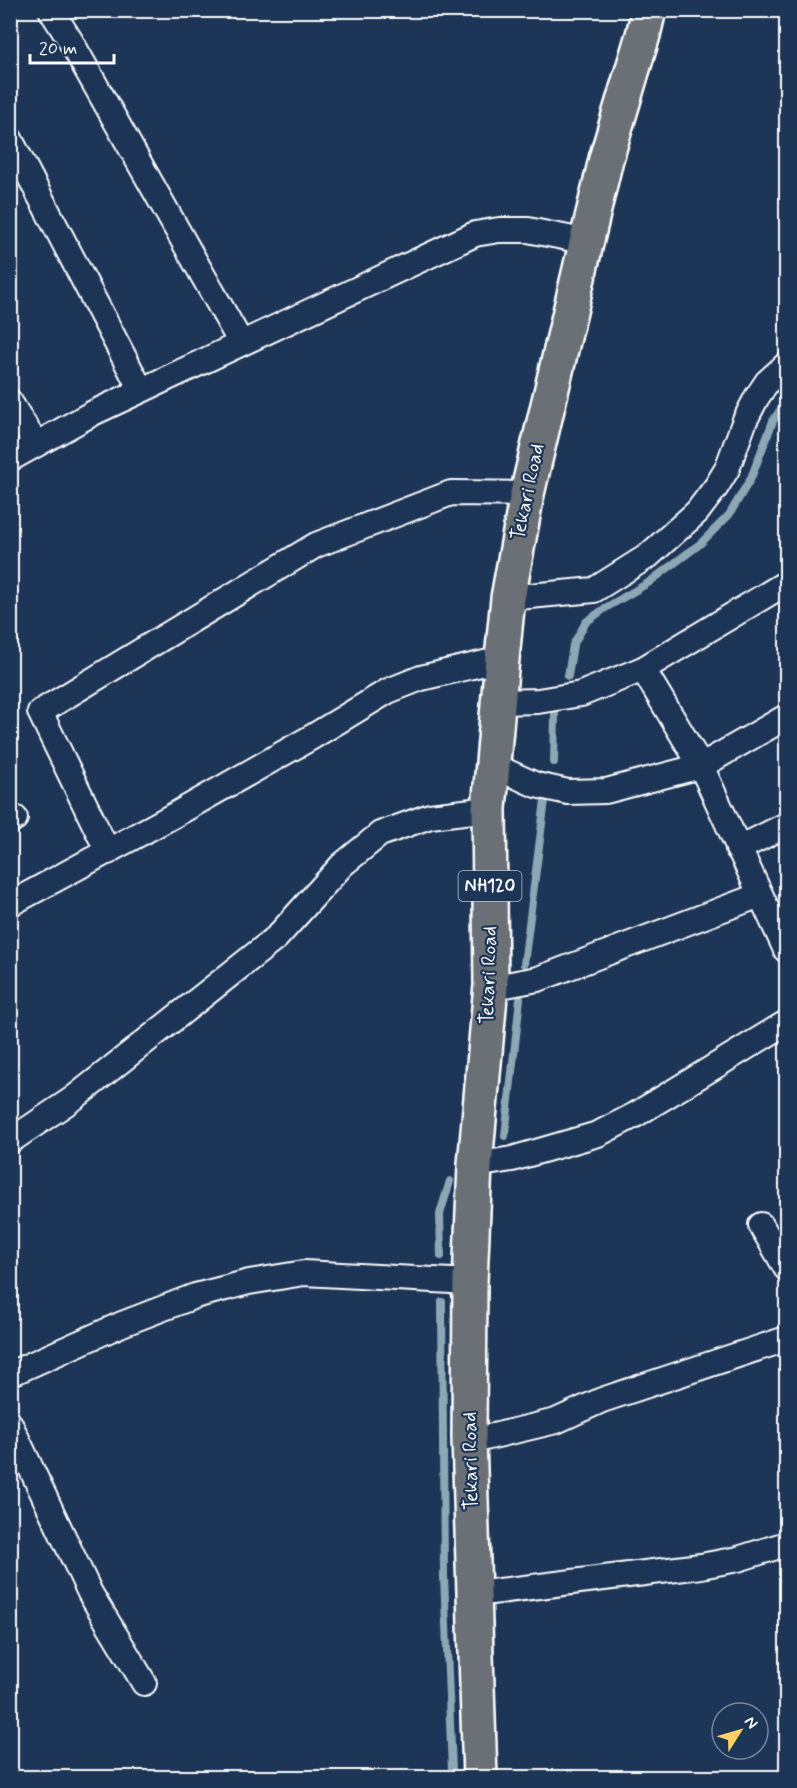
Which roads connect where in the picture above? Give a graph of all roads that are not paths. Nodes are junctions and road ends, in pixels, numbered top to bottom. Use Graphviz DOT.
graph roads {
  1 [pos="51,10"];
  2 [pos="649,10"];
  3 [pos="10,139"];
  4 [pos="588,242"];
  5 [pos="241,343"];
  6 [pos="786,365"];
  7 [pos="141,390"];
  8 [pos="10,402"];
  9 [pos="36,444"];
  10 [pos="10,459"];
  11 [pos="527,494"];
  12 [pos="786,583"];
  13 [pos="508,598"];
  14 [pos="502,659"];
  15 [pos="643,669"];
  16 [pos="499,702"];
  17 [pos="786,717"];
  18 [pos="494,765"];
  19 [pos="701,766"];
  20 [pos="489,809"];
  21 [pos="786,825"];
  22 [pos="738,849"];
  23 [pos="108,852"];
  24 [pos="760,895"];
  25 [pos="10,904"];
  26 [pos="784,936"];
  27 [pos="491,985"];
  28 [pos="786,1023"];
  29 [pos="10,1141"];
  30 [pos="475,1165"];
  31 [pos="761,1225"];
  32 [pos="786,1268"];
  33 [pos="470,1282"];
  34 [pos="786,1339"];
  35 [pos="10,1374"];
  36 [pos="10,1424"];
  37 [pos="470,1438"];
  38 [pos="786,1544"];
  39 [pos="475,1594"];
  40 [pos="144,1683"];
  41 [pos="479,1777"];
  1 -- 5 [label="street"];
  2 -- 4 [label="highway, Tekari Road / NH120"];
  3 -- 7 [label="street"];
  4 -- 5 [label="street"];
  4 -- 11 [label="highway, Tekari Road / NH120"];
  5 -- 7 [label="street"];
  6 -- 13 [label="street"];
  7 -- 9 [label="street"];
  8 -- 9 [label="street"];
  9 -- 10 [label="street"];
  11 -- 13 [label="highway, Tekari Road / NH120"];
  11 -- 23 [label="street"];
  12 -- 15 [label="street"];
  13 -- 14 [label="highway, Tekari Road / NH120"];
  14 -- 16 [label="highway, Tekari Road / NH120"];
  14 -- 23 [label="street"];
  15 -- 16 [label="street"];
  15 -- 19 [label="street"];
  16 -- 18 [label="highway, Tekari Road / NH120"];
  17 -- 19 [label="street"];
  18 -- 19 [label="street"];
  18 -- 20 [label="highway, Tekari Road / NH120"];
  19 -- 22 [label="street"];
  20 -- 27 [label="highway, Tekari Road / NH120"];
  20 -- 29 [label="street"];
  21 -- 22 [label="street"];
  22 -- 24 [label="street"];
  23 -- 25 [label="street"];
  24 -- 26 [label="street"];
  24 -- 27 [label="street"];
  27 -- 30 [label="highway, Tekari Road / NH120"];
  28 -- 30 [label="street"];
  30 -- 33 [label="highway, Tekari Road / NH120"];
  31 -- 32 [label="street"];
  33 -- 35 [label="street"];
  33 -- 37 [label="highway, Tekari Road / NH120"];
  34 -- 37 [label="street"];
  36 -- 40 [label="street"];
  37 -- 39 [label="highway, Tekari Road / NH120"];
  38 -- 39 [label="street"];
  39 -- 41 [label="highway, Tekari Road / NH120"];
}
